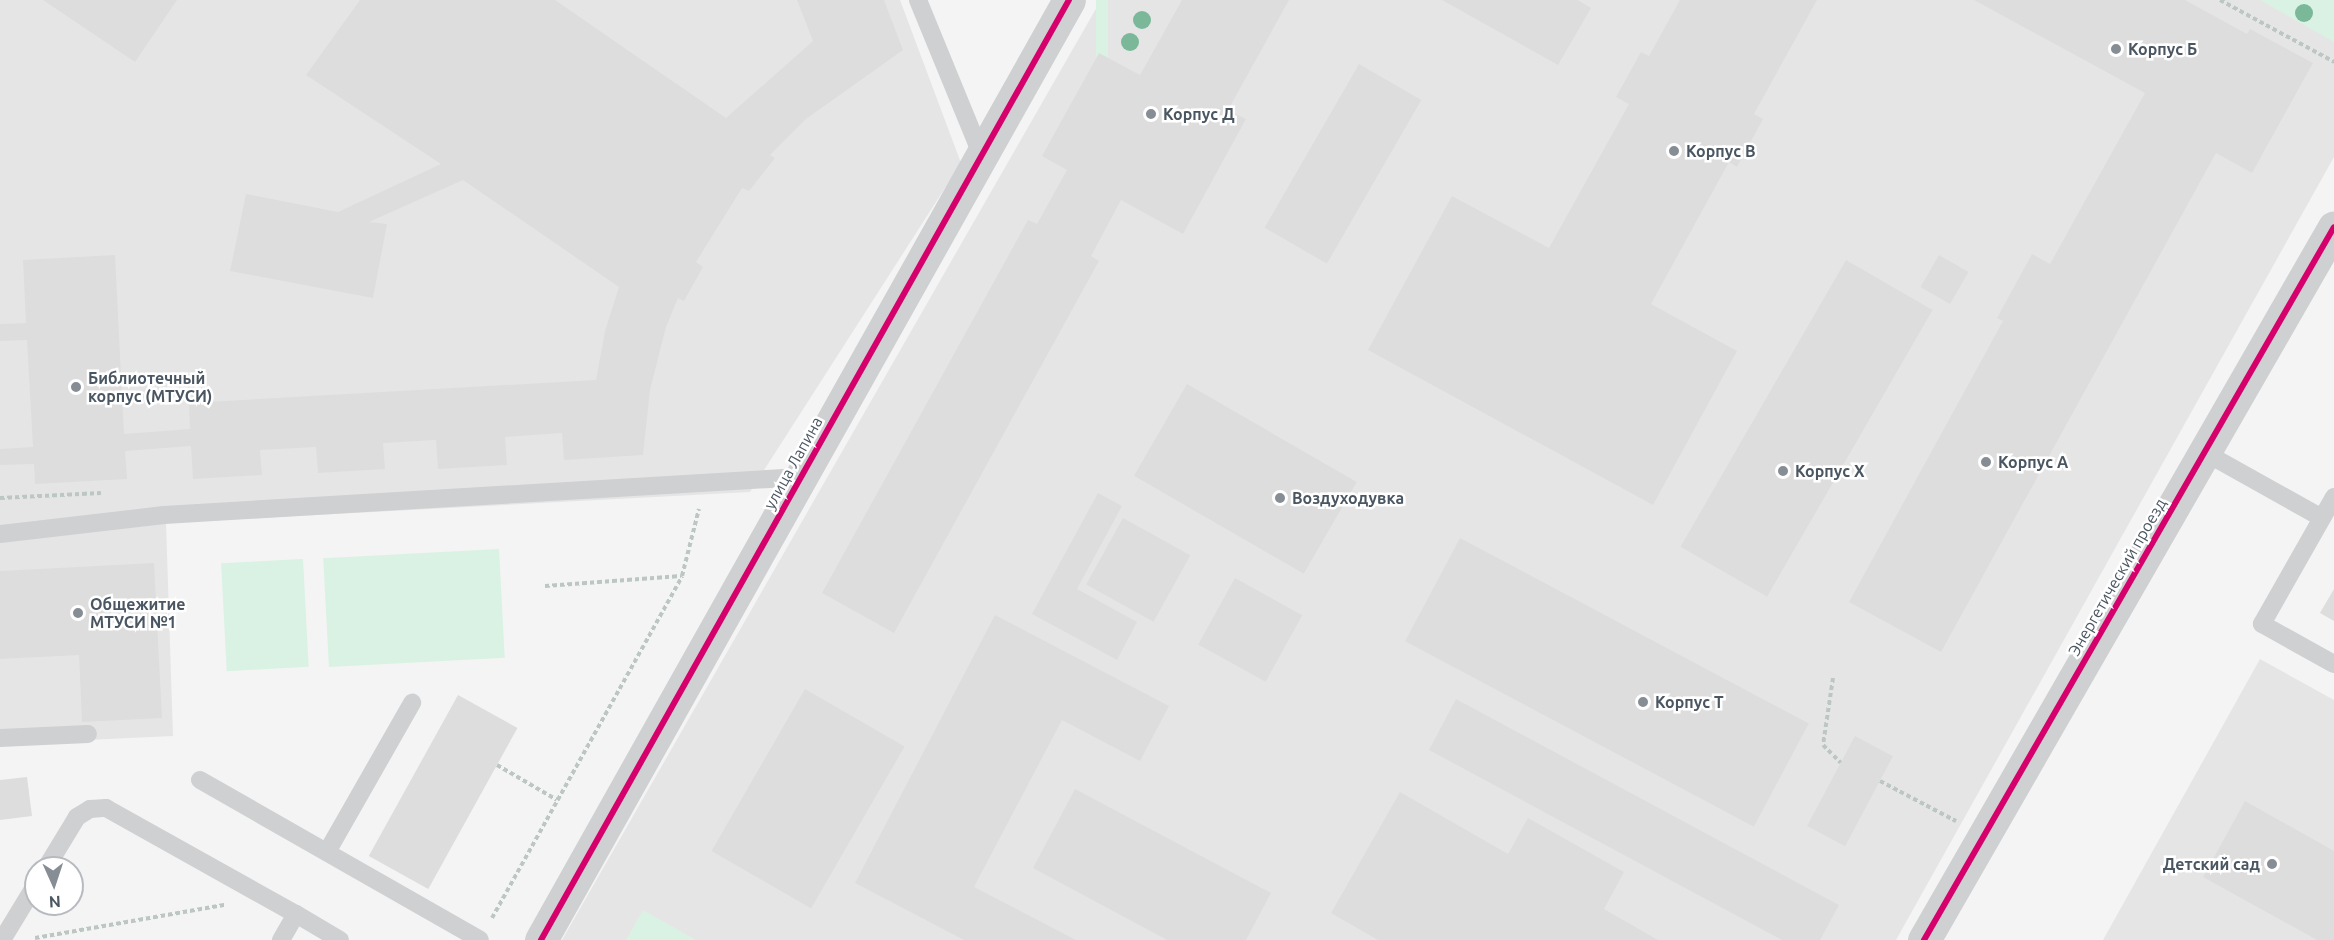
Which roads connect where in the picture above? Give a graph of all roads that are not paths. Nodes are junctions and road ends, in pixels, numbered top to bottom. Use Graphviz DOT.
graph roads {
  1 [pos="918,0"];
  2 [pos="1069,0"];
  3 [pos="982,156"];
  4 [pos="2334,227"];
  5 [pos="2204,452"];
  6 [pos="801,477"];
  7 [pos="2334,497"];
  8 [pos="2322,518"];
  9 [pos="0,534"];
  10 [pos="2334,664"];
  11 [pos="412,703"];
  12 [pos="88,734"];
  13 [pos="0,738"];
  14 [pos="200,780"];
  15 [pos="327,852"];
  16 [pos="53,856"];
  17 [pos="24,904"];
  18 [pos="296,914"];
  19 [pos="2,940"];
  20 [pos="281,940"];
  21 [pos="340,940"];
  22 [pos="480,940"];
  23 [pos="541,940"];
  24 [pos="1924,940"];
  1 -- 3 [label="lane"];
  2 -- 3 [label="street, улица Лапина"];
  3 -- 6 [label="street, улица Лапина"];
  4 -- 5 [label="street, Энергетический проезд"];
  5 -- 8 [label="lane"];
  5 -- 24 [label="street, Энергетический проезд"];
  6 -- 9 [label="lane"];
  6 -- 23 [label="street, улица Лапина"];
  7 -- 8 [label="lane"];
  8 -- 10 [label="lane"];
  11 -- 15 [label="lane"];
  12 -- 13 [label="lane"];
  14 -- 15 [label="lane"];
  15 -- 22 [label="lane"];
  16 -- 18 [label="lane"];
  17 -- 19 [label="lane"];
  18 -- 20 [label="lane"];
  18 -- 21 [label="lane"];
}
